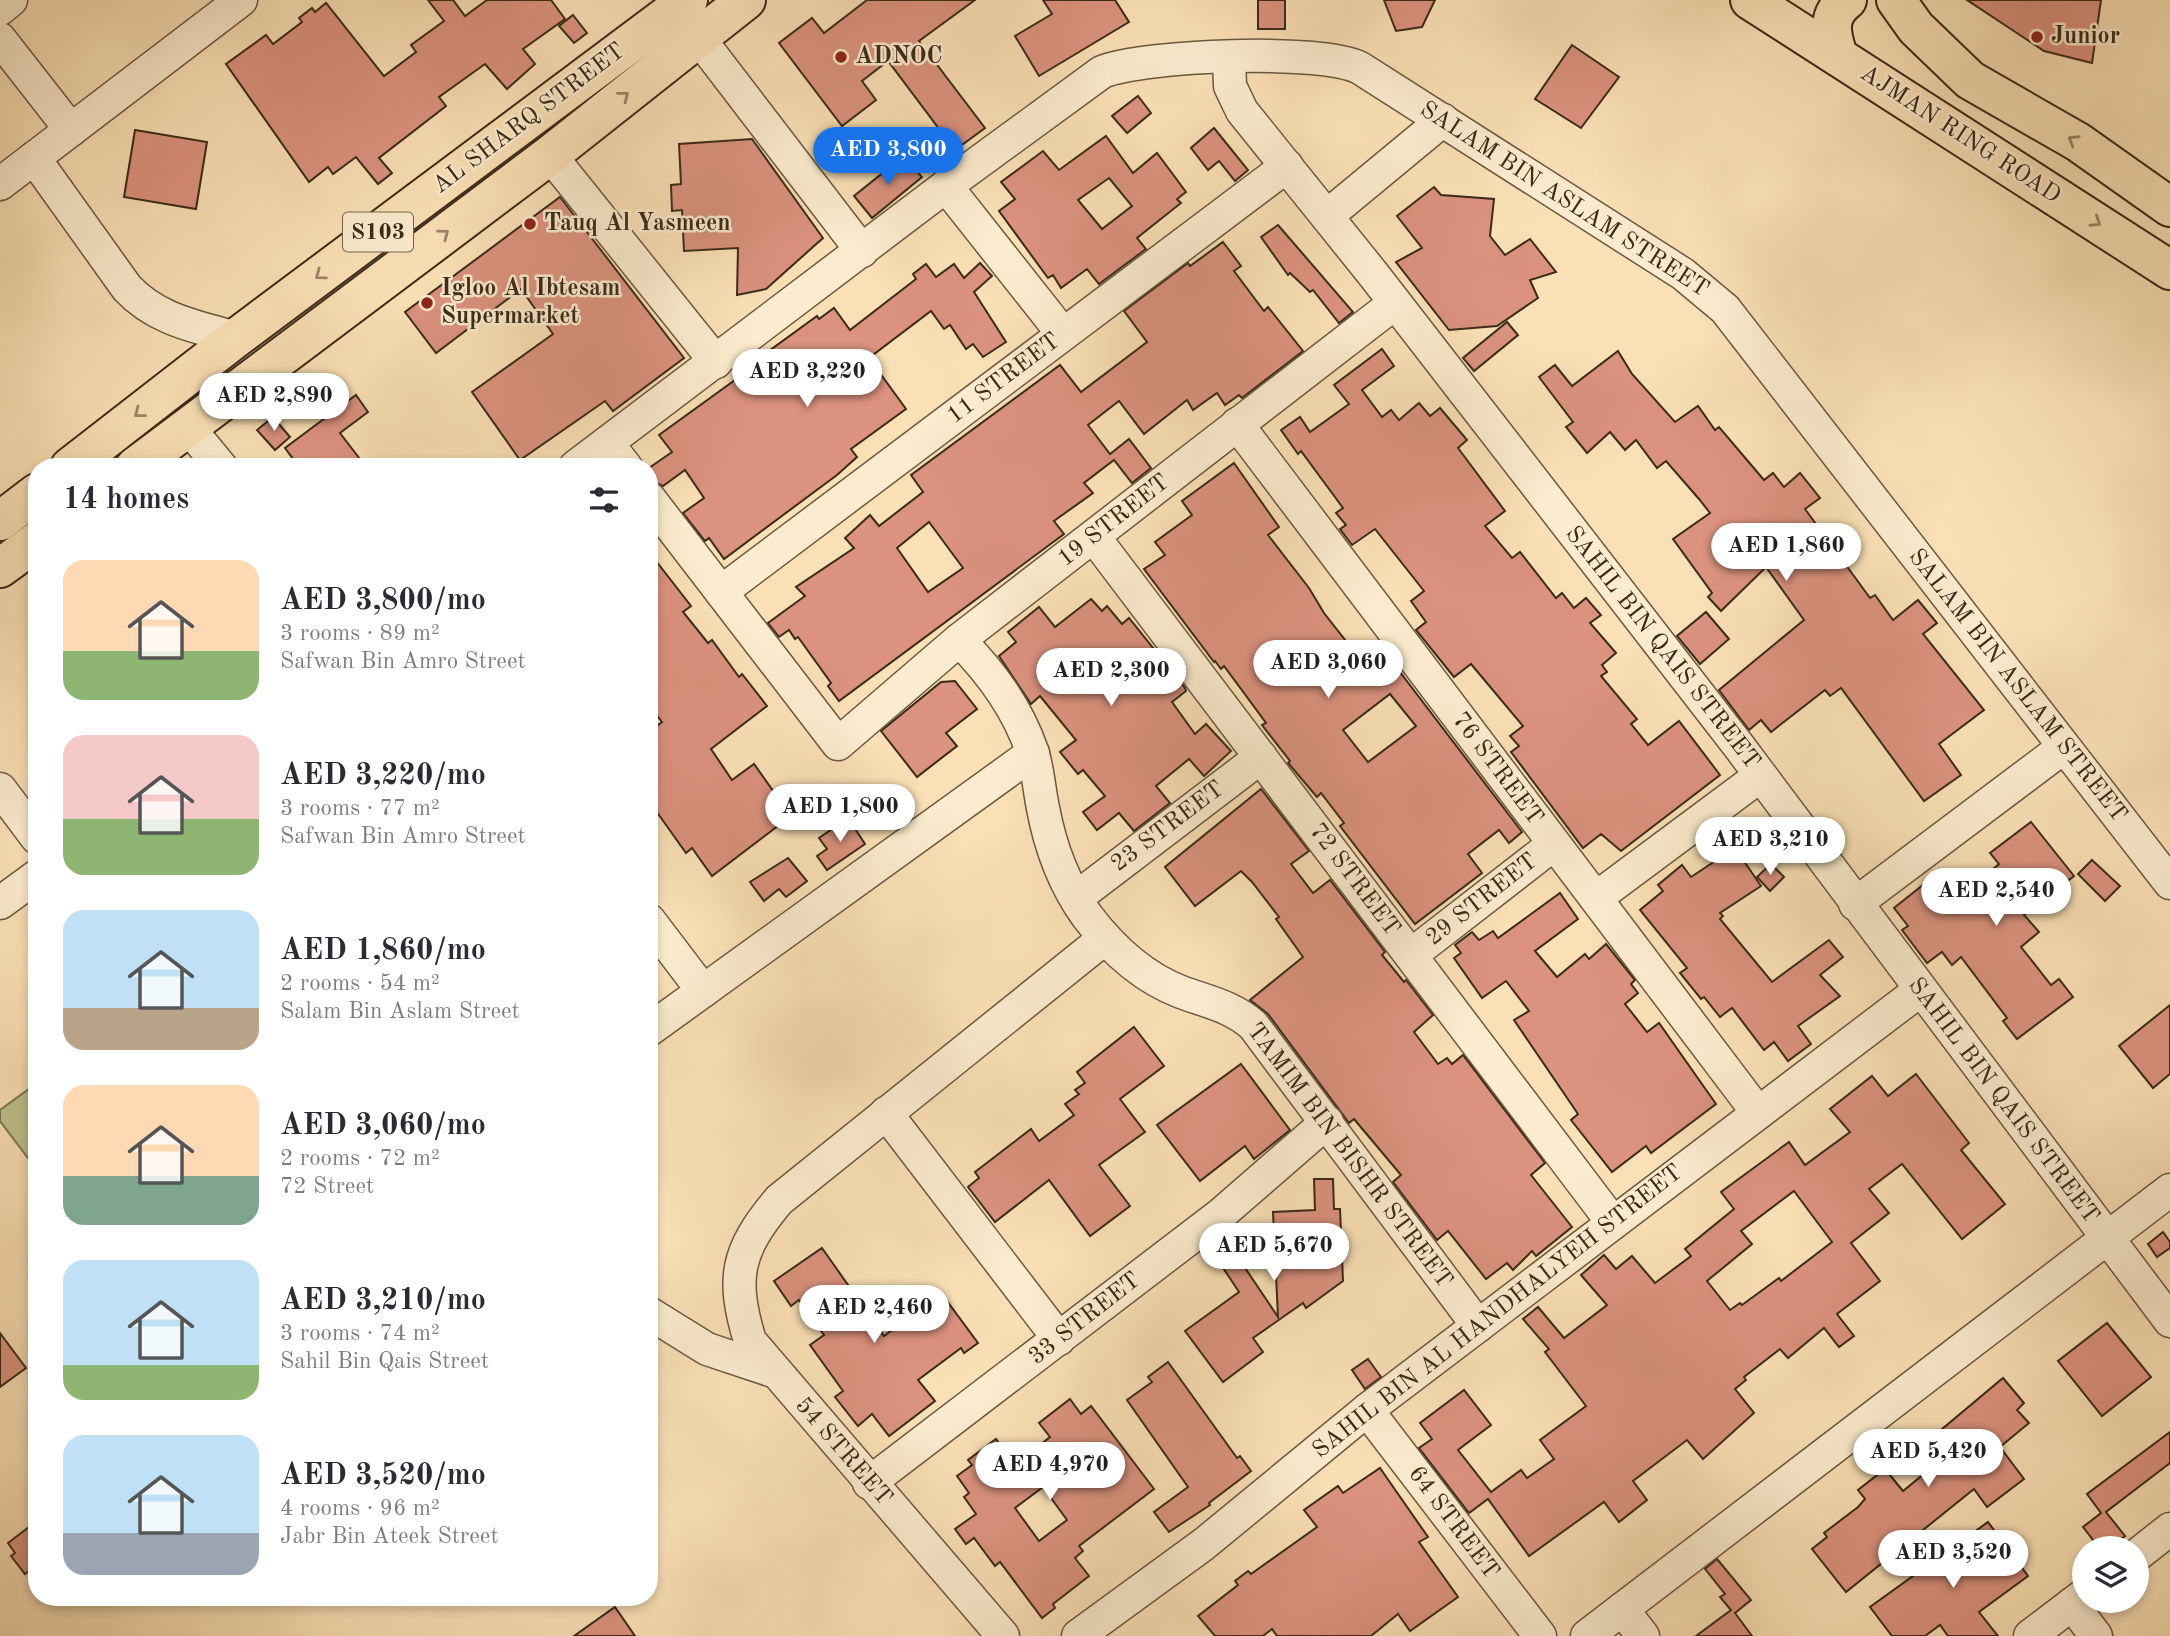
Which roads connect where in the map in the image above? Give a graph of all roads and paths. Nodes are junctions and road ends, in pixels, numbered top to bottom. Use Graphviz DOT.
graph roads {
  1 [pos="12,0"];
  2 [pos="241,0"];
  3 [pos="746,0"];
  4 [pos="1750,0"];
  5 [pos="1847,0"];
  6 [pos="1874,0"];
  7 [pos="1896,0"];
  8 [pos="686,1"];
  9 [pos="0,9"];
  10 [pos="698,37"];
  11 [pos="0,39"];
  12 [pos="1838,56"];
  13 [pos="1229,58"];
  14 [pos="1989,93"];
  15 [pos="1443,120"];
  16 [pos="71,130"];
  17 [pos="550,155"];
  18 [pos="34,158"];
  19 [pos="1287,166"];
  20 [pos="0,184"];
  21 [pos="946,186"];
  22 [pos="2170,207"];
  23 [pos="1327,216"];
  24 [pos="863,250"];
  25 [pos="2170,270"];
  26 [pos="1395,303"];
  27 [pos="1063,334"];
  28 [pos="221,349"];
  29 [pos="716,362"];
  30 [pos="1237,424"];
  31 [pos="188,428"];
  32 [pos="617,455"];
  33 [pos="82,458"];
  34 [pos="147,458"];
  35 [pos="213,458"];
  36 [pos="28,500"];
  37 [pos="658,510"];
  38 [pos="0,521"];
  39 [pos="1094,537"];
  40 [pos="28,548"];
  41 [pos="0,568"];
  42 [pos="721,592"];
  43 [pos="959,640"];
  44 [pos="2064,747"];
  45 [pos="1033,753"];
  46 [pos="1261,757"];
  47 [pos="1760,776"];
  48 [pos="0,789"];
  49 [pos="28,826"];
  50 [pos="1554,844"];
  51 [pos="28,883"];
  52 [pos="2170,883"];
  53 [pos="1076,898"];
  54 [pos="1596,898"];
  55 [pos="0,903"];
  56 [pos="1855,904"];
  57 [pos="658,932"];
  58 [pos="1105,938"];
  59 [pos="1411,955"];
  60 [pos="1919,990"];
  61 [pos="703,991"];
  62 [pos="658,1024"];
  63 [pos="886,1113"];
  64 [pos="1758,1113"];
  65 [pos="1327,1122"];
  66 [pos="2170,1190"];
  67 [pos="1613,1223"];
  68 [pos="2106,1238"];
  69 [pos="658,1319"];
  70 [pos="2170,1321"];
  71 [pos="1478,1325"];
  72 [pos="1059,1339"];
  73 [pos="773,1371"];
  74 [pos="1367,1410"];
  75 [pos="869,1483"];
  76 [pos="2170,1530"];
  77 [pos="2149,1546"];
  78 [pos="2072,1604"];
  79 [pos="1622,1609"];
  80 [pos="2084,1613"];
  81 [pos="1003,1636"];
  82 [pos="1078,1636"];
  83 [pos="1540,1636"];
  84 [pos="1587,1636"];
  85 [pos="1643,1636"];
  86 [pos="2030,1636"];
  87 [pos="2096,1636"];
  1 -- 9 [label="street"];
  2 -- 16 [label="street"];
  3 -- 10 [label="main road, AL SHARQ STREET / S103"];
  4 -- 12 [label="main road, AJMAN RING ROAD"];
  5 -- 12 [label="main road"];
  6 -- 14 [label="main road"];
  7 -- 14 [label="main road, AJMAN RING ROAD"];
  8 -- 28 [label="main road, AL SHARQ STREET / S103, one-way"];
  17 -- 10 [label="main road, AL SHARQ STREET / S103, one-way"];
  10 -- 24 [label="street"];
  11 -- 16 [label="street"];
  12 -- 25 [label="main road, AJMAN RING ROAD, one-way"];
  13 -- 15 [label="street, SALAM BIN ASLAM STREET"];
  13 -- 19 [label="street, SAHIL BIN QAIS STREET"];
  13 -- 21 [label="street, SALAM BIN ASLAM STREET"];
  22 -- 14 [label="main road, AJMAN RING ROAD, one-way"];
  15 -- 23 [label="street"];
  15 -- 44 [label="street, SALAM BIN ASLAM STREET"];
  16 -- 18 [label="street"];
  17 -- 29 [label="street"];
  31 -- 17 [label="main road, AL SHARQ STREET / S103, one-way"];
  18 -- 20 [label="street"];
  18 -- 28 [label="street"];
  19 -- 23 [label="street, SAHIL BIN QAIS STREET"];
  19 -- 27 [label="street, 11 STREET"];
  21 -- 24 [label="street, SALAM BIN ASLAM STREET"];
  21 -- 27 [label="street"];
  23 -- 26 [label="street, SAHIL BIN QAIS STREET"];
  24 -- 29 [label="street, SALAM BIN ASLAM STREET"];
  26 -- 30 [label="street, 19 STREET"];
  26 -- 47 [label="street, SAHIL BIN QAIS STREET"];
  27 -- 42 [label="street, 11 STREET"];
  28 -- 31 [label="main road"];
  28 -- 33 [label="main road, AL SHARQ STREET / S103, one-way"];
  29 -- 32 [label="street, SALAM BIN ASLAM STREET"];
  30 -- 39 [label="street, 19 STREET"];
  30 -- 50 [label="street, 76 STREET"];
  31 -- 34 [label="main road, AL SHARQ STREET / S103"];
  31 -- 35 [label="street"];
  36 -- 38 [label="main road"];
  37 -- 42 [label="street"];
  39 -- 43 [label="street, 19 STREET"];
  39 -- 46 [label="street, 72 STREET"];
  40 -- 41 [label="main road"];
  42 -- 43 [label="street, 19 STREET"];
  43 -- 45 [label="street, TAMIM BIN BISHR STREET"];
  44 -- 52 [label="street, SALAM BIN ASLAM STREET"];
  44 -- 56 [label="street"];
  45 -- 53 [label="street, TAMIM BIN BISHR STREET"];
  45 -- 61 [label="street"];
  46 -- 53 [label="street, 23 STREET"];
  46 -- 59 [label="street, 72 STREET"];
  47 -- 54 [label="street"];
  47 -- 56 [label="street, SAHIL BIN QAIS STREET"];
  48 -- 49 [label="street"];
  50 -- 54 [label="street, 76 STREET"];
  50 -- 59 [label="street, 29 STREET"];
  51 -- 55 [label="street"];
  53 -- 58 [label="street, TAMIM BIN BISHR STREET"];
  54 -- 64 [label="street, 76 STREET"];
  56 -- 60 [label="street, SAHIL BIN QAIS STREET"];
  57 -- 61 [label="street"];
  58 -- 63 [label="street, 54 STREET"];
  58 -- 65 [label="street, TAMIM BIN BISHR STREET"];
  59 -- 67 [label="street, 72 STREET"];
  60 -- 64 [label="street, SAHIL BIN AL HANDHALYEH STREET"];
  60 -- 68 [label="street, SAHIL BIN QAIS STREET"];
  61 -- 62 [label="street"];
  63 -- 72 [label="street"];
  63 -- 73 [label="street, 54 STREET"];
  64 -- 67 [label="street, SAHIL BIN AL HANDHALYEH STREET"];
  65 -- 71 [label="street, TAMIM BIN BISHR STREET"];
  65 -- 72 [label="street, 33 STREET"];
  66 -- 68 [label="street"];
  67 -- 71 [label="street, SAHIL BIN AL HANDHALYEH STREET"];
  68 -- 70 [label="street, SAHIL BIN QAIS STREET"];
  68 -- 79 [label="street"];
  69 -- 73 [label="street"];
  71 -- 74 [label="street, SAHIL BIN AL HANDHALYEH STREET"];
  72 -- 75 [label="street, 33 STREET"];
  73 -- 75 [label="street, 54 STREET"];
  74 -- 82 [label="street, SAHIL BIN AL HANDHALYEH STREET"];
  74 -- 83 [label="street, 64 STREET"];
  75 -- 81 [label="street, 54 STREET"];
  76 -- 77 [label="street"];
  78 -- 86 [label="street"];
  79 -- 84 [label="street"];
  79 -- 85 [label="street"];
  80 -- 87 [label="street"];
}
